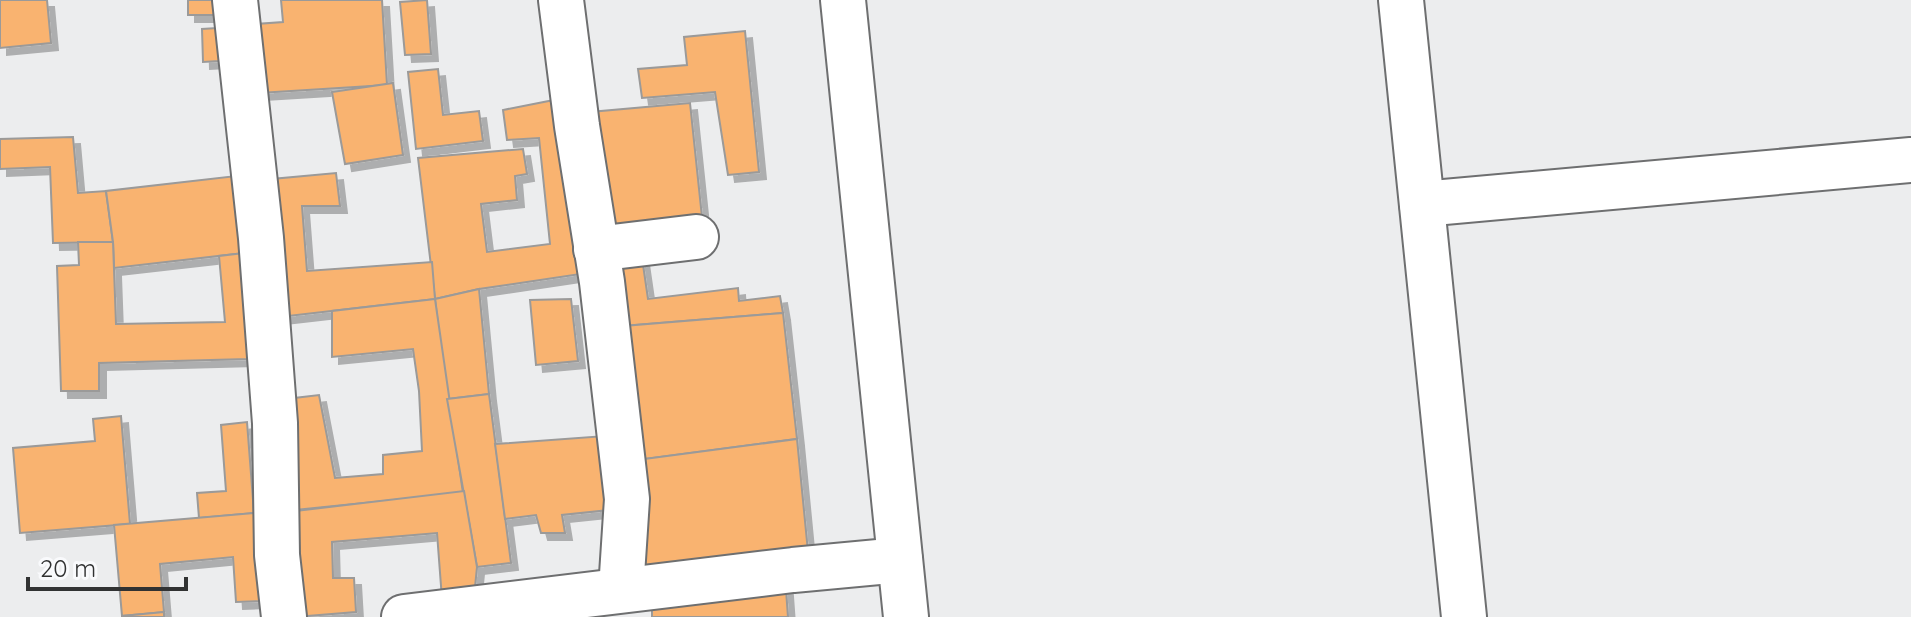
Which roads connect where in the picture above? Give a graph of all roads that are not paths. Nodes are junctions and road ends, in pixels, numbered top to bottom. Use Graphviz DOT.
graph roads {
  1 [pos="235,0"];
  2 [pos="561,0"];
  3 [pos="843,0"];
  4 [pos="1401,0"];
  5 [pos="1911,160"];
  6 [pos="1422,204"];
  7 [pos="696,237"];
  8 [pos="596,249"];
  9 [pos="900,560"];
  10 [pos="621,590"];
  11 [pos="284,617"];
  12 [pos="404,617"];
  13 [pos="906,617"];
  14 [pos="1464,617"];
  1 -- 11 [label="street"];
  2 -- 8 [label="street"];
  3 -- 9 [label="street"];
  4 -- 6 [label="street"];
  5 -- 6 [label="street"];
  6 -- 14 [label="street"];
  7 -- 8 [label="street"];
  8 -- 10 [label="street"];
  9 -- 10 [label="street"];
  9 -- 13 [label="street"];
  10 -- 12 [label="street"];
}
